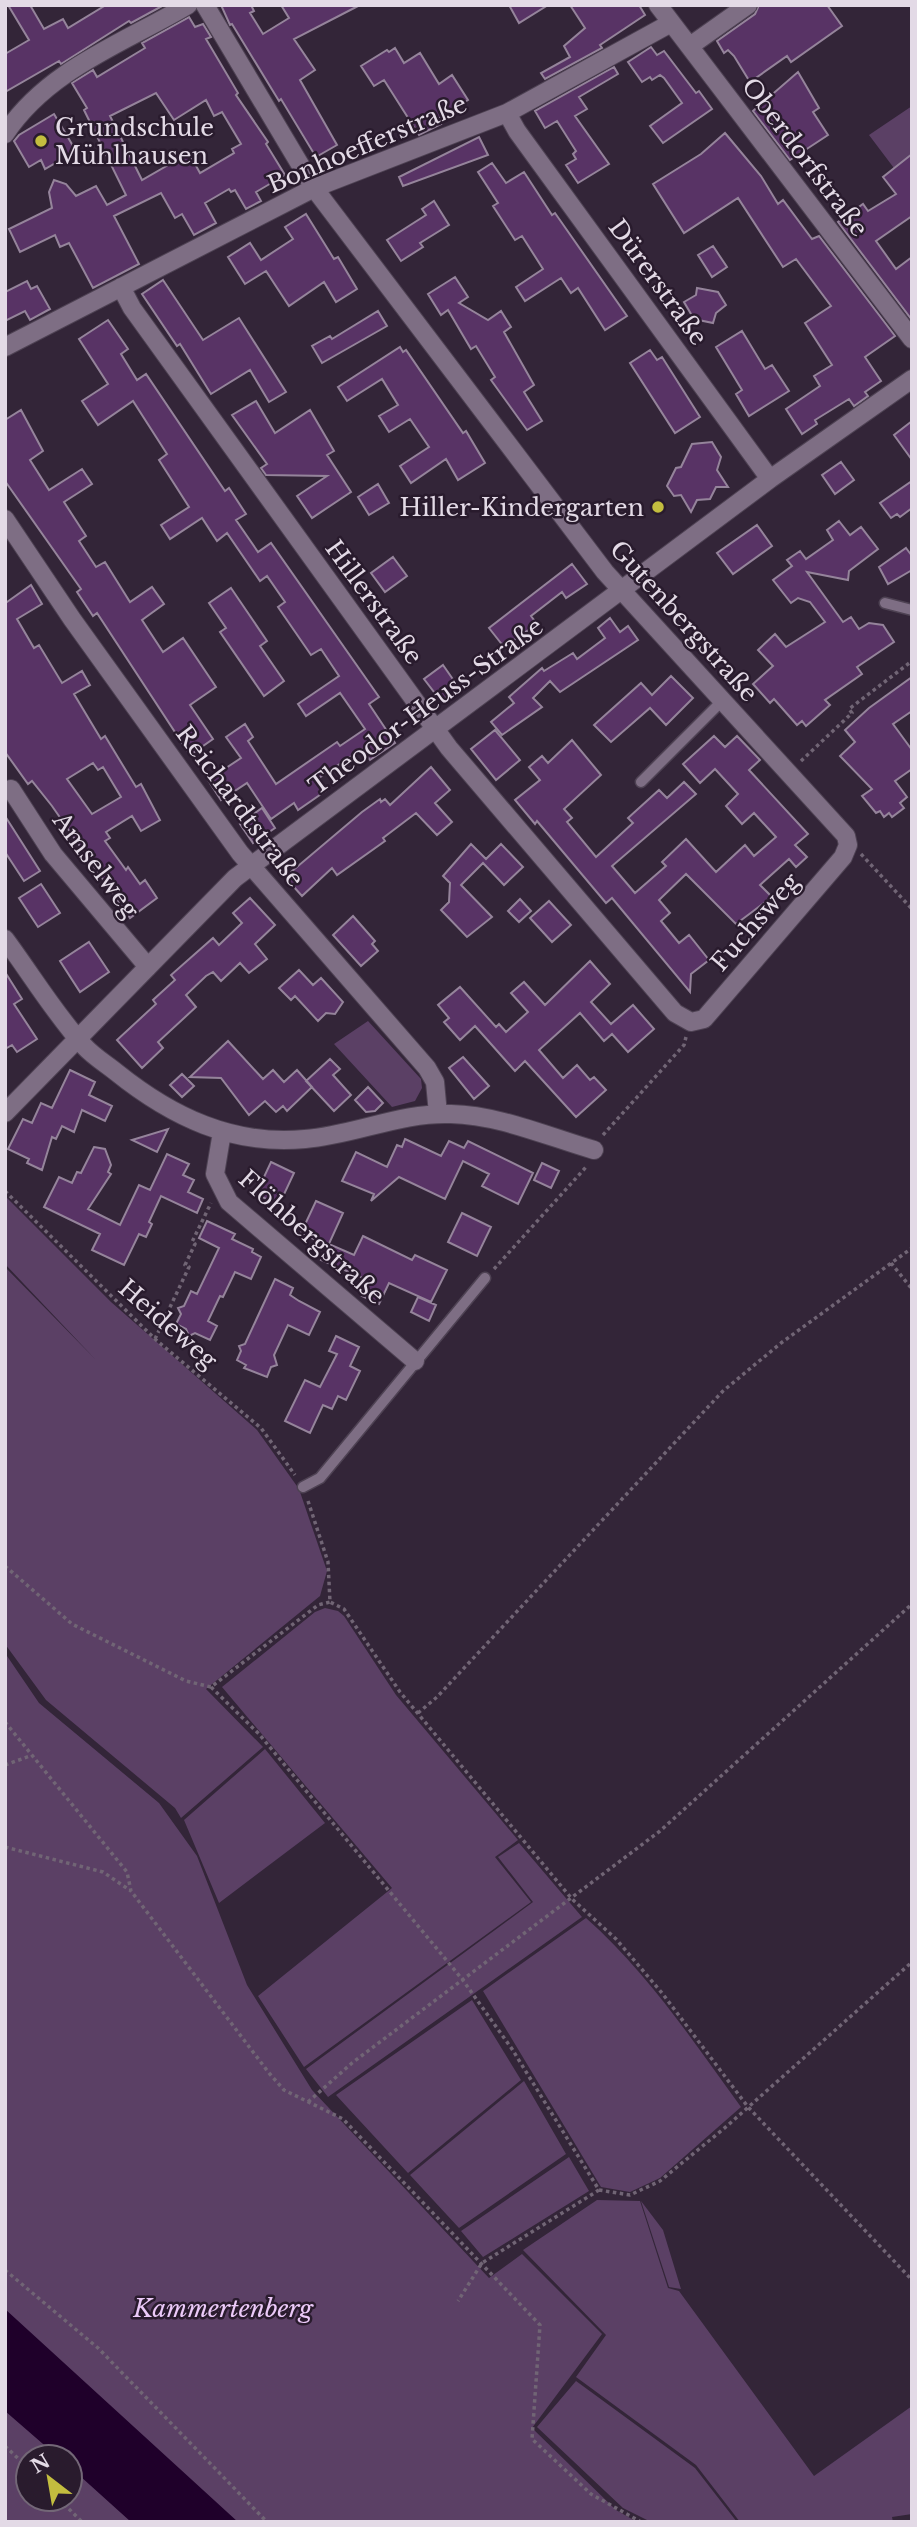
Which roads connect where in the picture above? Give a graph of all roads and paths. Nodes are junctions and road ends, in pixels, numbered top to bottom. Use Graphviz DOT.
graph roads {
  1 [pos="188,5"];
  2 [pos="205,5"];
  3 [pos="658,5"];
  4 [pos="748,5"];
  5 [pos="671,23"];
  6 [pos="690,46"];
  7 [pos="507,113"];
  8 [pos="5,134"];
  9 [pos="314,188"];
  10 [pos="121,288"];
  11 [pos="912,339"];
  12 [pos="5,347"];
  13 [pos="912,379"];
  14 [pos="770,480"];
  15 [pos="5,519"];
  16 [pos="622,592"];
  17 [pos="885,603"];
  18 [pos="912,610"];
  19 [pos="912,661"];
  20 [pos="722,701"];
  21 [pos="435,730"];
  22 [pos="789,773"];
  23 [pos="641,782"];
  24 [pos="11,789"];
  25 [pos="848,845"];
  26 [pos="251,866"];
  27 [pos="912,909"];
  28 [pos="5,939"];
  29 [pos="148,967"];
  30 [pos="691,1022"];
  31 [pos="78,1038"];
  32 [pos="5,1113"];
  33 [pos="438,1114"];
  34 [pos="222,1132"];
  35 [pos="594,1150"];
  36 [pos="5,1191"];
  37 [pos="222,1192"];
  38 [pos="912,1248"];
  39 [pos="891,1263"];
  40 [pos="485,1278"];
  41 [pos="912,1289"];
  42 [pos="155,1339"];
  43 [pos="415,1361"];
  44 [pos="303,1487"];
  45 [pos="5,1566"];
  46 [pos="330,1602"];
  47 [pos="912,1604"];
  48 [pos="211,1686"];
  49 [pos="418,1713"];
  50 [pos="5,1722"];
  51 [pos="30,1756"];
  52 [pos="5,1765"];
  53 [pos="5,1847"];
  54 [pos="131,1891"];
  55 [pos="572,1899"];
  56 [pos="912,1962"];
  57 [pos="462,1979"];
  58 [pos="308,2102"];
  59 [pos="748,2107"];
  60 [pos="599,2190"];
  61 [pos="482,2263"];
  62 [pos="5,2270"];
  63 [pos="912,2280"];
  64 [pos="458,2301"];
  65 [pos="267,2522"];
  66 [pos="641,2522"];
  1 -- 8 [label="street"];
  2 -- 9 [label="street, Gutenbergstraße"];
  3 -- 5 [label="street, Oberdorfstraße"];
  4 -- 6 [label="street"];
  5 -- 6 [label="street, Oberdorfstraße"];
  5 -- 7 [label="street, Bonhoefferstraße"];
  6 -- 11 [label="street, Oberdorfstraße"];
  7 -- 9 [label="street, Bonhoefferstraße"];
  7 -- 14 [label="street, Dürerstraße"];
  9 -- 10 [label="street, Bonhoefferstraße"];
  9 -- 16 [label="street, Gutenbergstraße"];
  10 -- 12 [label="street, Bonhoefferstraße"];
  10 -- 21 [label="street, Hillerstraße"];
  13 -- 14 [label="street, Theodor-Heuss-Straße"];
  14 -- 16 [label="street, Theodor-Heuss-Straße"];
  15 -- 26 [label="street, Reichardtstraße"];
  16 -- 20 [label="street, Gutenbergstraße"];
  16 -- 21 [label="street, Theodor-Heuss-Straße"];
  17 -- 18 [label="lane"];
  19 -- 22 [label="path"];
  20 -- 22 [label="street, Gutenbergstraße"];
  20 -- 23 [label="lane"];
  21 -- 26 [label="street, Theodor-Heuss-Straße"];
  21 -- 30 [label="street, Hillerstraße"];
  22 -- 25 [label="street, Gutenbergstraße"];
  24 -- 29 [label="street, Amselweg"];
  25 -- 27 [label="path"];
  25 -- 30 [label="street, Fuchsweg"];
  26 -- 29 [label="street, Theodor-Heuss-Straße"];
  26 -- 33 [label="street, Reichardtstraße"];
  28 -- 31 [label="street"];
  29 -- 31 [label="street, Theodor-Heuss-Straße"];
  31 -- 32 [label="street, Theodor-Heuss-Straße"];
  31 -- 34 [label="street"];
  33 -- 34 [label="street"];
  33 -- 35 [label="street"];
  34 -- 37 [label="street, Flöhbergstraße"];
  36 -- 42 [label="path, Heideweg"];
  37 -- 42 [label="path"];
  37 -- 43 [label="street, Flöhbergstraße"];
  38 -- 39 [label="path"];
  39 -- 41 [label="path"];
  39 -- 49 [label="path"];
  40 -- 43 [label="lane"];
  42 -- 44 [label="path, Heideweg"];
  43 -- 44 [label="lane"];
  44 -- 46 [label="path, Heideweg"];
  45 -- 48 [label="path"];
  46 -- 48 [label="path"];
  46 -- 49 [label="path"];
  47 -- 55 [label="path"];
  48 -- 57 [label="path"];
  49 -- 55 [label="path"];
  50 -- 51 [label="path"];
  51 -- 52 [label="path"];
  51 -- 54 [label="path"];
  53 -- 54 [label="path"];
  54 -- 58 [label="path"];
  55 -- 57 [label="path"];
  55 -- 59 [label="path"];
  56 -- 59 [label="path"];
  57 -- 58 [label="path"];
  57 -- 60 [label="path"];
  58 -- 61 [label="path"];
  59 -- 60 [label="path"];
  59 -- 63 [label="path"];
  60 -- 61 [label="path"];
  61 -- 64 [label="path"];
  61 -- 66 [label="path"];
  62 -- 65 [label="path"];
}
